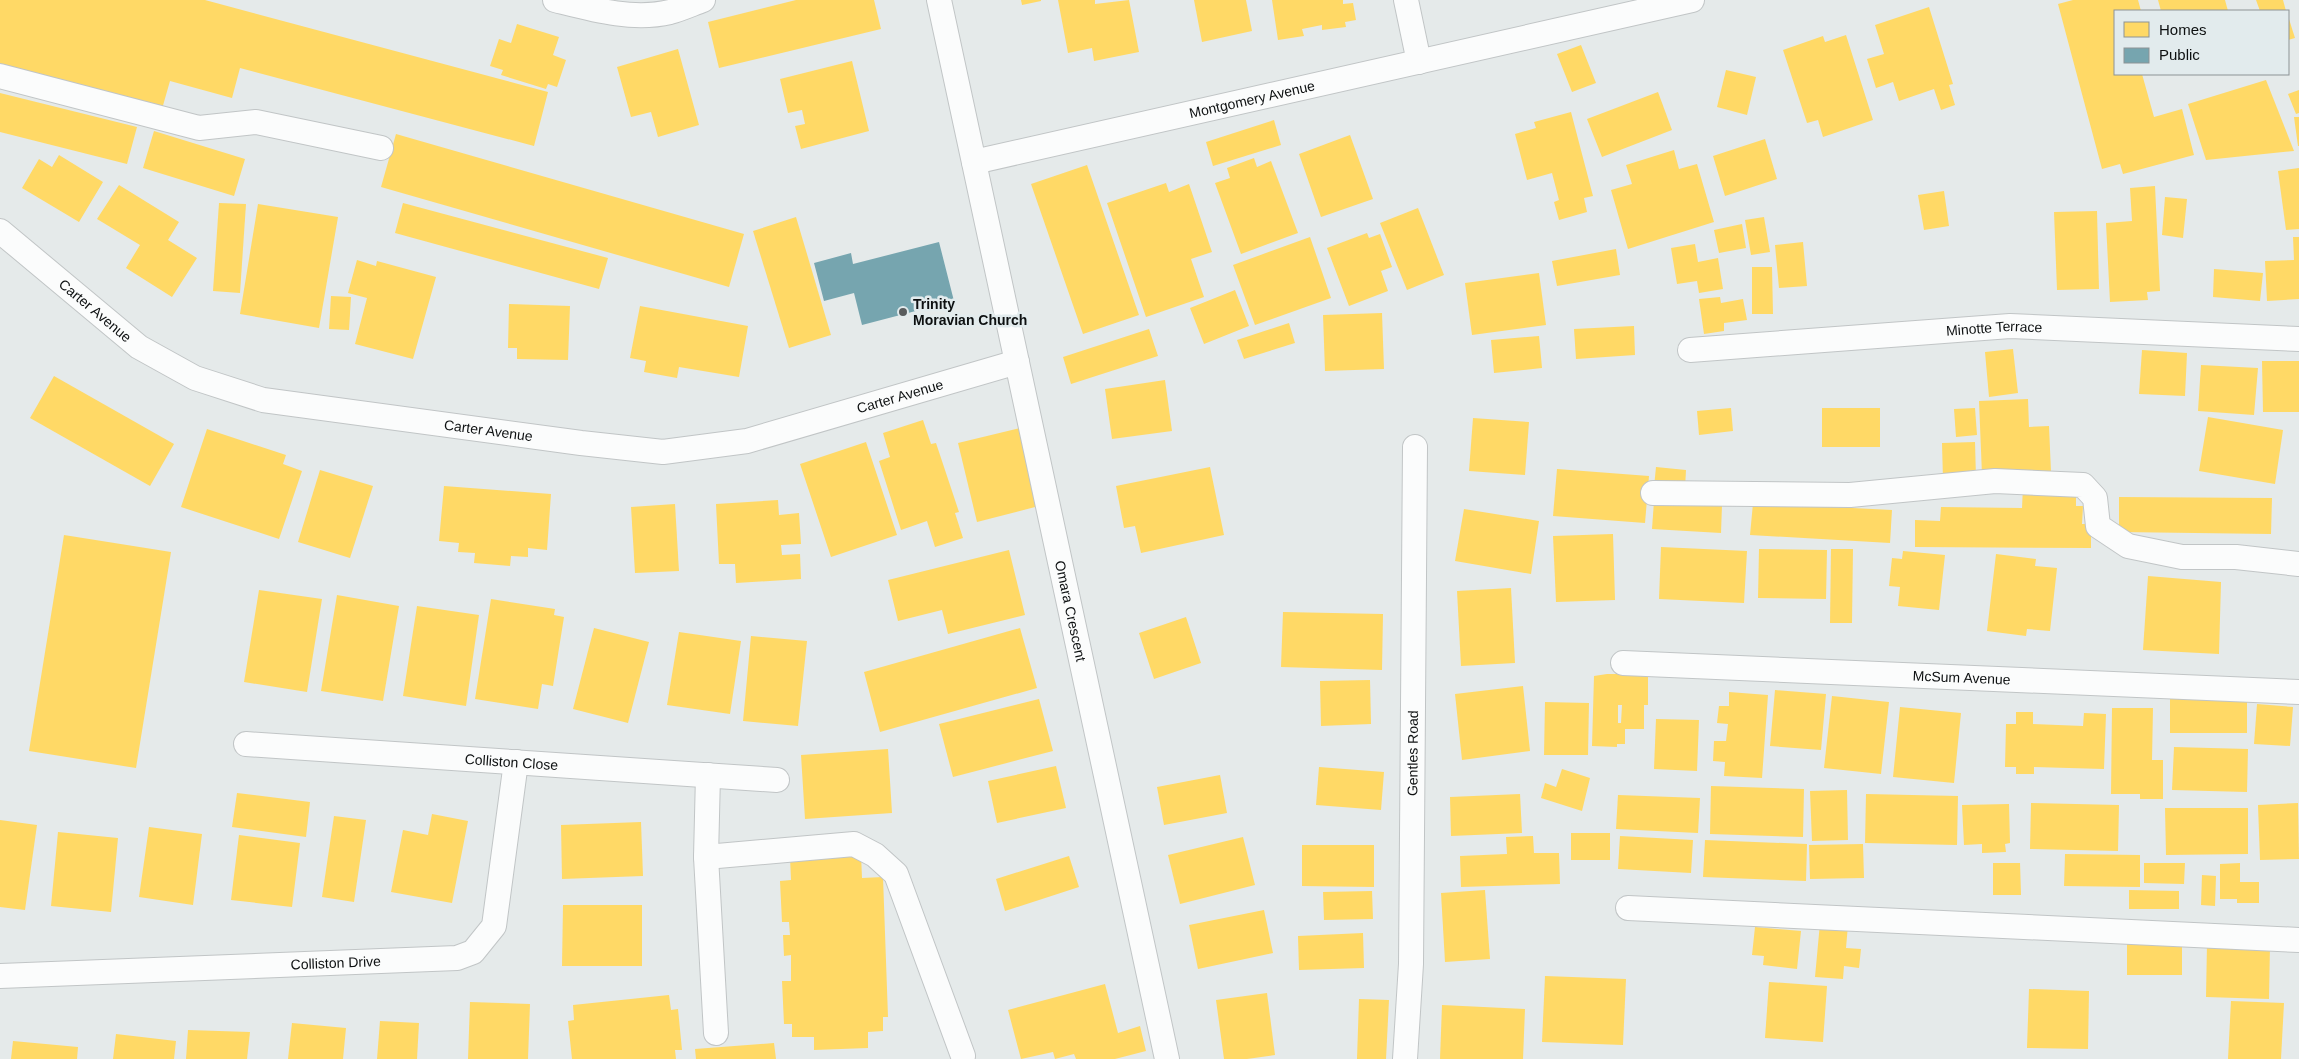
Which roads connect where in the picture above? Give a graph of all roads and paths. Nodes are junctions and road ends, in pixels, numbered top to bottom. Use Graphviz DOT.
graph roads {
  1 [pos="555,0"];
  2 [pos="703,0"];
  3 [pos="939,0"];
  4 [pos="1406,0"];
  5 [pos="1692,0"];
  6 [pos="1419,62"];
  7 [pos="0,76"];
  8 [pos="381,148"];
  9 [pos="974,162"];
  10 [pos="0,231"];
  11 [pos="2299,339"];
  12 [pos="1690,350"];
  13 [pos="1017,362"];
  14 [pos="1415,447"];
  15 [pos="1653,493"];
  16 [pos="2299,564"];
  17 [pos="1623,663"];
  18 [pos="2299,692"];
  19 [pos="246,744"];
  20 [pos="516,762"];
  21 [pos="708,775"];
  22 [pos="776,780"];
  23 [pos="706,857"];
  24 [pos="1628,908"];
  25 [pos="2299,940"];
  26 [pos="0,976"];
  27 [pos="716,1033"];
  28 [pos="963,1056"];
  29 [pos="1168,1059"];
  30 [pos="1405,1059"];
  1 -- 2 [label="street"];
  3 -- 9 [label="street"];
  4 -- 6 [label="street"];
  5 -- 6 [label="street, Montgomery Avenue"];
  6 -- 9 [label="street, Montgomery Avenue"];
  7 -- 8 [label="street"];
  9 -- 13 [label="street, Omara Crescent"];
  10 -- 13 [label="street, Carter Avenue"];
  11 -- 12 [label="street, Minotte Terrace"];
  13 -- 29 [label="street, Omara Crescent"];
  14 -- 30 [label="street, Gentles Road"];
  15 -- 16 [label="street"];
  17 -- 18 [label="street, McSum Avenue"];
  19 -- 20 [label="street, Colliston Close"];
  20 -- 21 [label="street, Colliston Close"];
  20 -- 26 [label="street, Colliston Drive"];
  21 -- 22 [label="street, Colliston Close"];
  21 -- 23 [label="street"];
  23 -- 27 [label="street"];
  23 -- 28 [label="street"];
  24 -- 25 [label="street"];
}
